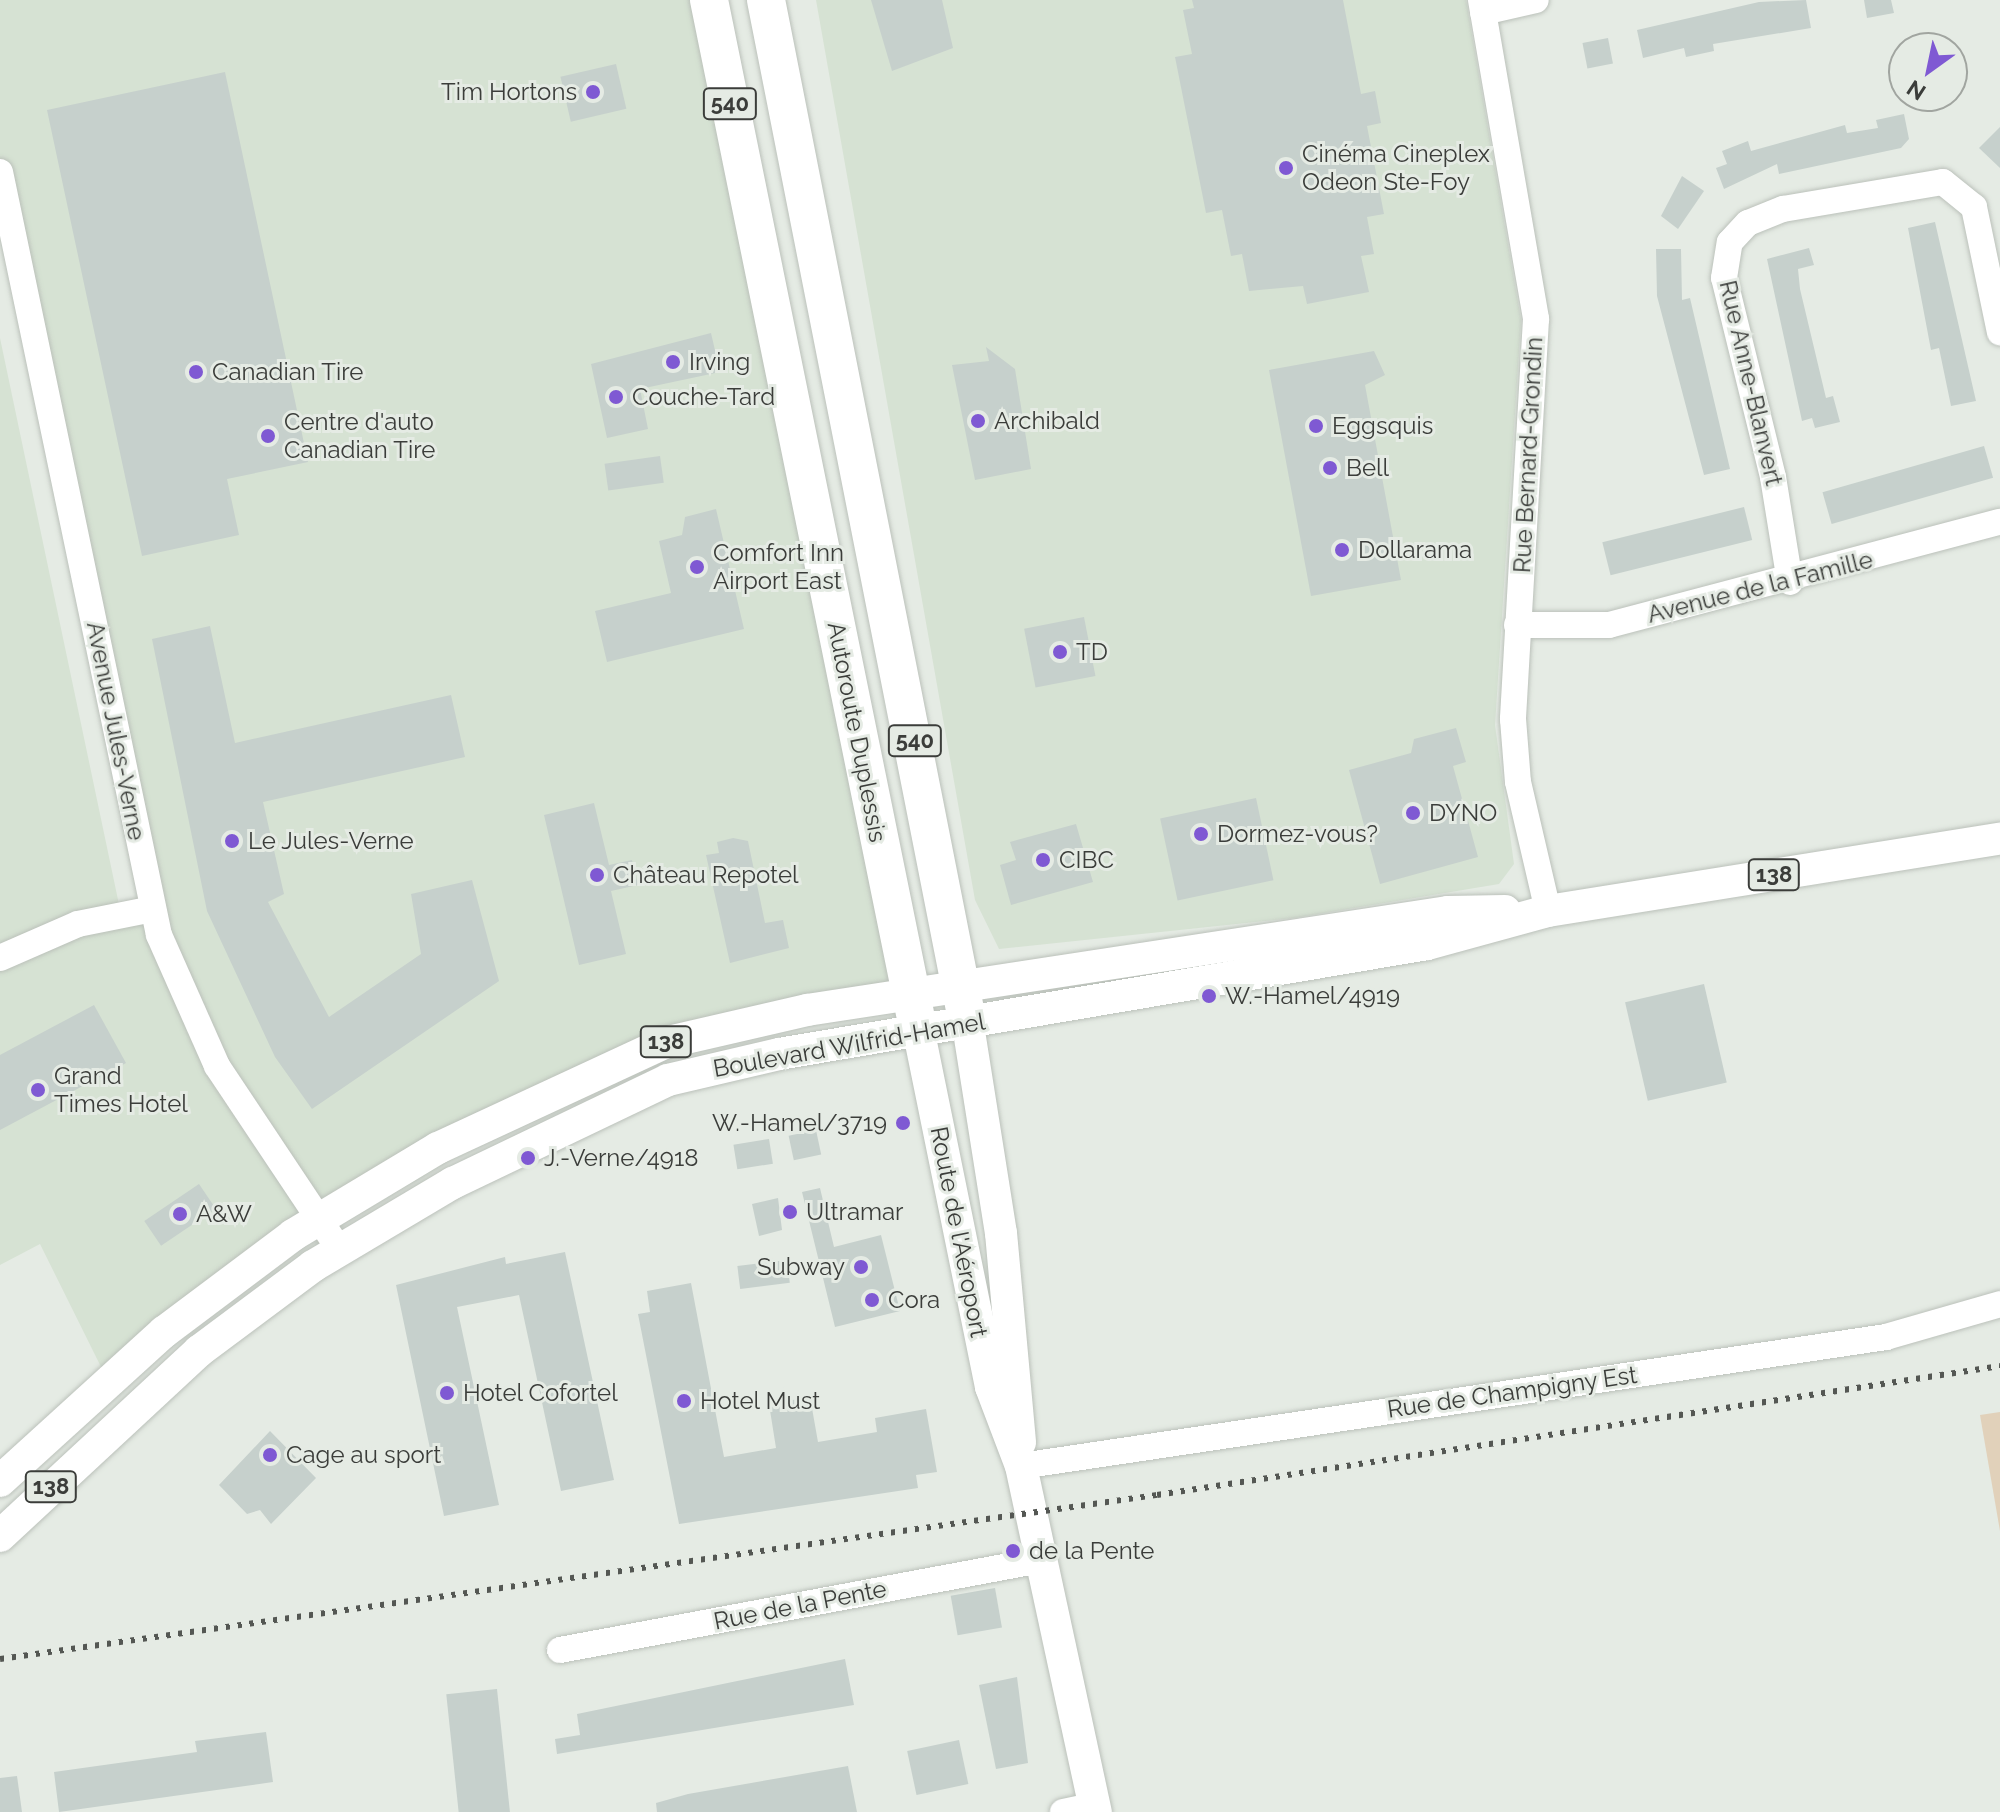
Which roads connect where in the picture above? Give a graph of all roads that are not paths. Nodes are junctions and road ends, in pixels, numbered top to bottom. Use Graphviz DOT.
graph roads {
  1 [pos="709,0"];
  2 [pos="766,0"];
  3 [pos="1536,0"];
  4 [pos="1482,6"];
  5 [pos="0,172"];
  6 [pos="2000,332"];
  7 [pos="2000,522"];
  8 [pos="1790,582"];
  9 [pos="1517,625"];
  10 [pos="2000,839"];
  11 [pos="153,909"];
  12 [pos="1548,911"];
  13 [pos="0,958"];
  14 [pos="963,986"];
  15 [pos="911,994"];
  16 [pos="968,1025"];
  17 [pos="919,1033"];
  18 [pos="318,1219"];
  19 [pos="339,1249"];
  20 [pos="2000,1304"];
  21 [pos="1021,1466"];
  22 [pos="0,1481"];
  23 [pos="0,1536"];
  24 [pos="1039,1560"];
  25 [pos="560,1650"];
  26 [pos="1096,1809"];
  27 [pos="1063,1812"];
  1 -- 15 [label="highway, Autoroute Duplessis / 540"];
  2 -- 14 [label="highway, 540"];
  3 -- 4 [label="street"];
  4 -- 9 [label="street, Rue Bernard-Grondin"];
  5 -- 11 [label="street, Avenue Jules-Verne"];
  6 -- 8 [label="street, Rue Anne-Blanvert"];
  7 -- 8 [label="street, Avenue de la Famille"];
  8 -- 9 [label="street, Avenue de la Famille"];
  9 -- 12 [label="street, Rue Bernard-Grondin"];
  10 -- 12 [label="main road, Boulevard Wilfrid-Hamel / 138"];
  11 -- 13 [label="street"];
  11 -- 18 [label="street, Avenue Jules-Verne"];
  12 -- 14 [label="main road, Boulevard Wilfrid-Hamel / 138"];
  12 -- 16 [label="main road, Boulevard Wilfrid-Hamel"];
  14 -- 15 [label="main road, Boulevard Wilfrid-Hamel / 138"];
  14 -- 16 [label="highway, Route de l'Aéroport / 540"];
  15 -- 17 [label="highway, Route de l'Aéroport / 540"];
  15 -- 18 [label="main road, Boulevard Wilfrid-Hamel / 138"];
  16 -- 17 [label="main road, Boulevard Wilfrid-Hamel"];
  16 -- 21 [label="main road, Route de l'Aéroport"];
  17 -- 19 [label="main road, Boulevard Wilfrid-Hamel / 138"];
  17 -- 21 [label="main road, Route de l'Aéroport"];
  18 -- 19 [label="street, Avenue Jules-Verne"];
  18 -- 22 [label="main road, Boulevard Wilfrid-Hamel"];
  19 -- 23 [label="main road, Boulevard Wilfrid-Hamel / 138"];
  20 -- 21 [label="street, Rue de Champigny Est"];
  21 -- 24 [label="main road, Route de l'Aéroport"];
  24 -- 25 [label="street, Rue de la Pente"];
  24 -- 26 [label="main road, Route de l'Aéroport"];
  26 -- 27 [label="street"];
}
